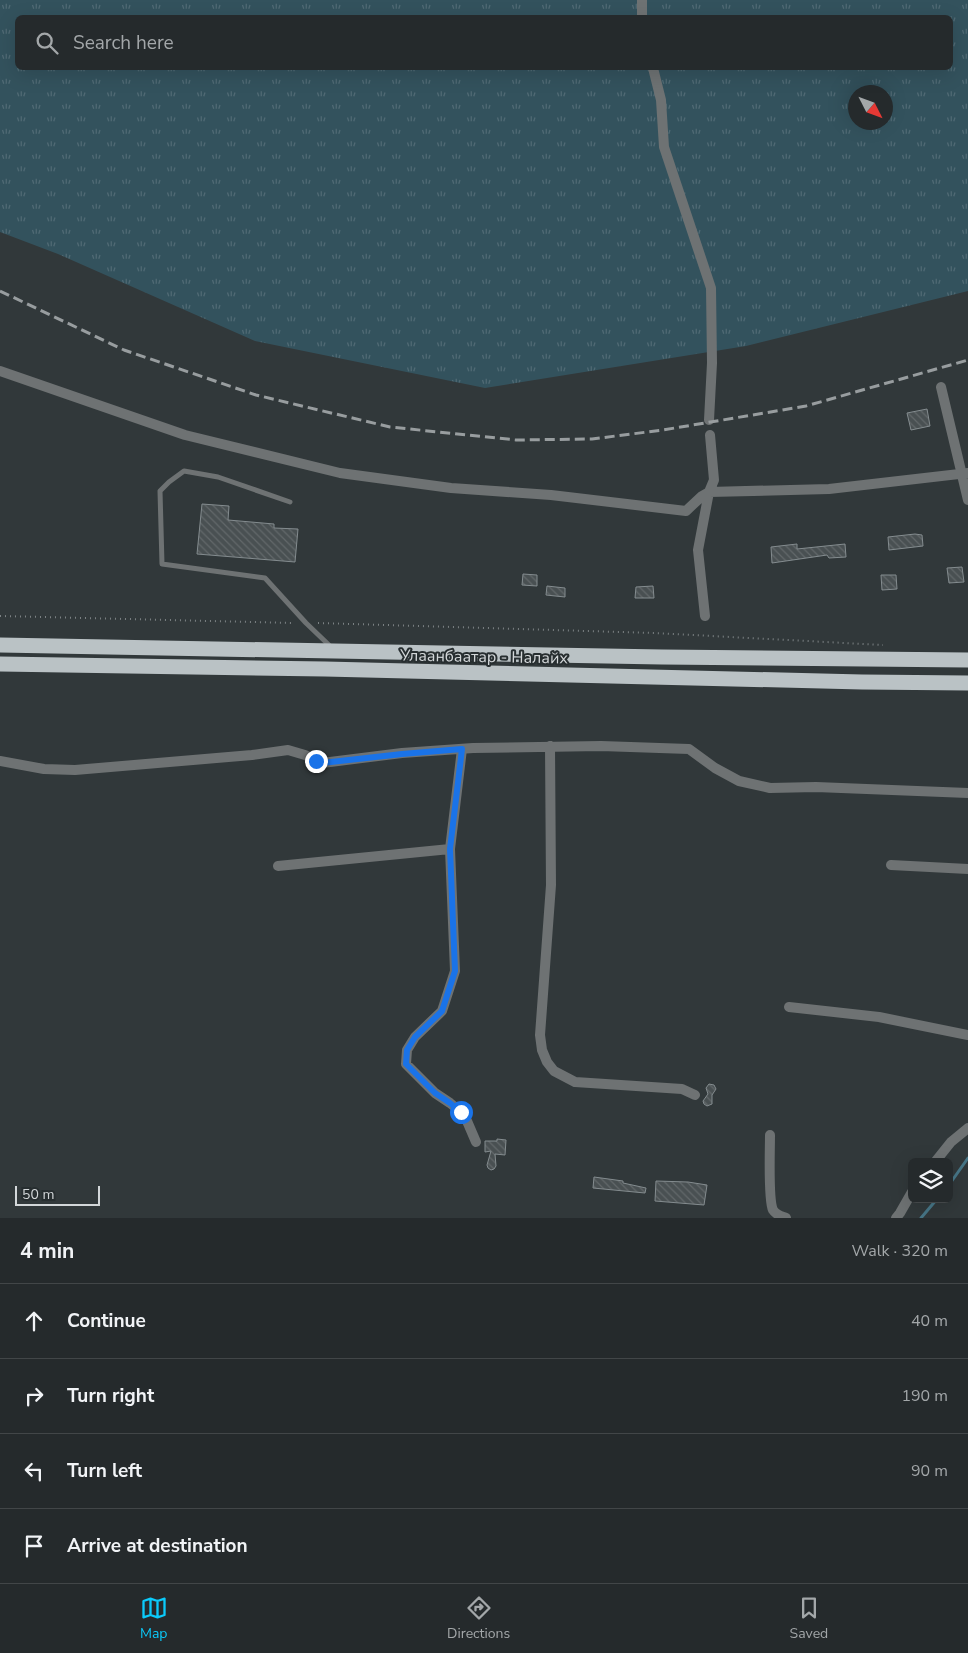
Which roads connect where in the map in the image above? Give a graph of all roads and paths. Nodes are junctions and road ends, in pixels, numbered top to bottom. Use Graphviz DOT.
graph roads {
  1 [pos="642,0"];
  2 [pos="642,15"];
  3 [pos="654,70"];
  4 [pos="0,371"];
  5 [pos="941,387"];
  6 [pos="708,420"];
  7 [pos="710,435"];
  8 [pos="965,473"];
  9 [pos="709,492"];
  10 [pos="968,500"];
  11 [pos="290,502"];
  12 [pos="0,616"];
  13 [pos="705,616"];
  14 [pos="306,623"];
  15 [pos="0,645"];
  16 [pos="891,645"];
  17 [pos="335,651"];
  18 [pos="968,660"];
  19 [pos="0,664"];
  20 [pos="968,683"];
  21 [pos="550,746"];
  22 [pos="462,749"];
  23 [pos="0,761"];
  24 [pos="968,793"];
  25 [pos="450,849"];
  26 [pos="891,865"];
  27 [pos="278,866"];
  28 [pos="968,869"];
  29 [pos="789,1007"];
  30 [pos="968,1035"];
  31 [pos="696,1095"];
  32 [pos="968,1128"];
  33 [pos="770,1135"];
  34 [pos="476,1142"];
  35 [pos="938,1158"];
  36 [pos="908,1199"];
  37 [pos="786,1218"];
  38 [pos="896,1218"];
  1 -- 2 [label="street"];
  3 -- 6 [label="street"];
  4 -- 9 [label="street"];
  5 -- 8 [label="street"];
  7 -- 9 [label="street"];
  8 -- 9 [label="street"];
  8 -- 10 [label="street"];
  9 -- 13 [label="street"];
  11 -- 14 [label="lane"];
  12 -- 14 [label="path"];
  14 -- 16 [label="path"];
  14 -- 17 [label="lane"];
  15 -- 17 [label="highway, Улаанбаатар - Налайх"];
  17 -- 18 [label="highway, Улаанбаатар - Налайх"];
  19 -- 20 [label="highway, Улаанбаатар - Налайх"];
  21 -- 22 [label="street"];
  21 -- 24 [label="street"];
  21 -- 31 [label="street"];
  22 -- 23 [label="street"];
  22 -- 25 [label="street"];
  25 -- 27 [label="street"];
  25 -- 34 [label="street"];
  26 -- 28 [label="street"];
  29 -- 30 [label="street"];
  32 -- 35 [label="street"];
  33 -- 37 [label="street"];
  36 -- 38 [label="street"];
}
